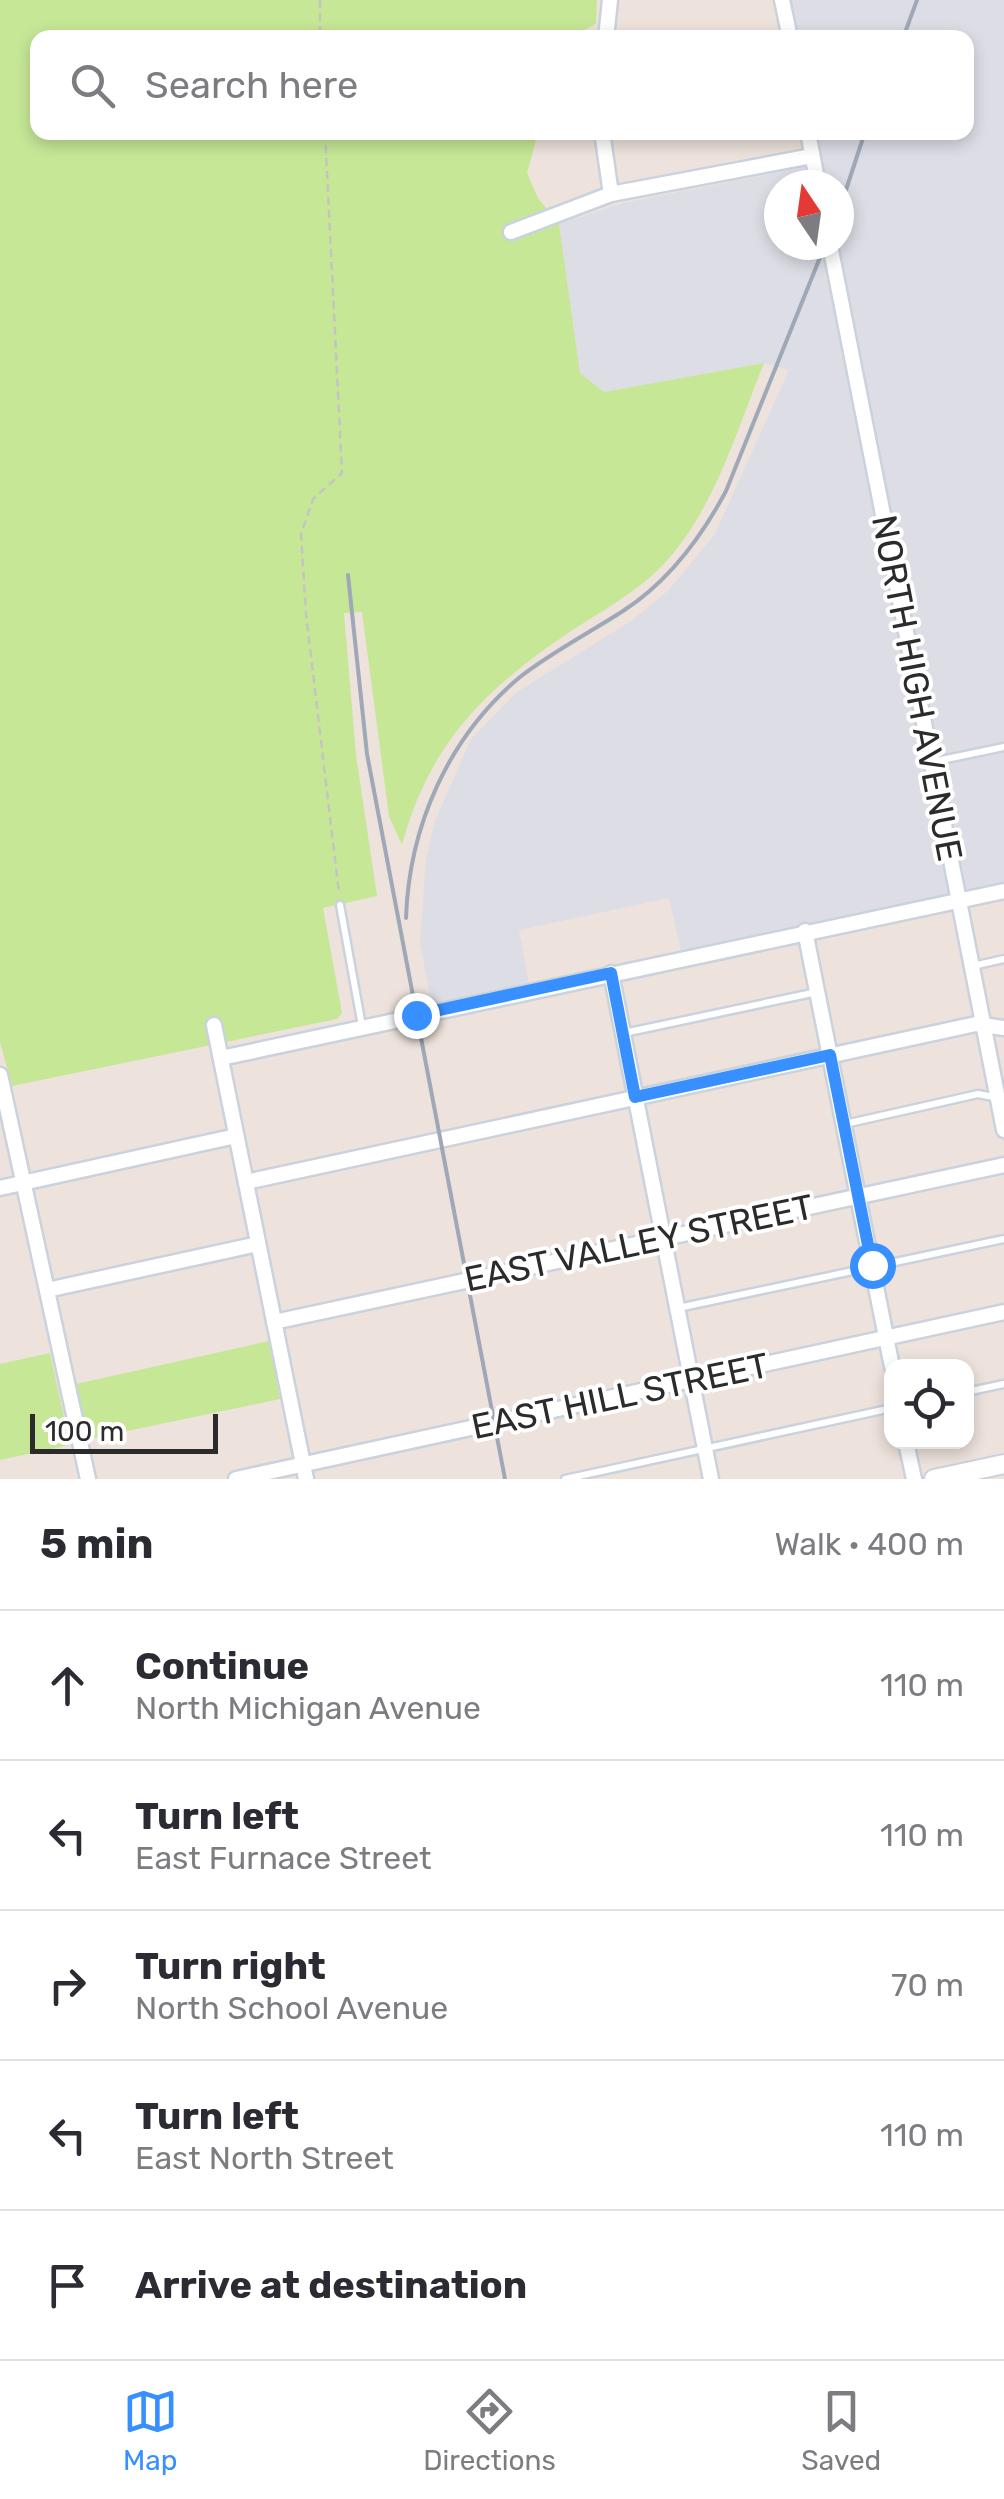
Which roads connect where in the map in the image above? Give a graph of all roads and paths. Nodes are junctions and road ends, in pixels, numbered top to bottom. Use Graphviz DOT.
graph roads {
  1 [pos="320,0"];
  2 [pos="610,0"];
  3 [pos="782,0"];
  4 [pos="320,30"];
  5 [pos="607,30"];
  6 [pos="788,30"];
  7 [pos="325,140"];
  8 [pos="603,140"];
  9 [pos="809,140"];
  10 [pos="812,156"];
  11 [pos="815,170"];
  12 [pos="612,194"];
  13 [pos="511,232"];
  14 [pos="833,260"];
  15 [pos="1004,748"];
  16 [pos="930,762"];
  17 [pos="1004,892"];
  18 [pos="959,901"];
  19 [pos="340,905"];
  20 [pos="805,931"];
  21 [pos="1004,960"];
  22 [pos="972,966"];
  23 [pos="611,973"];
  24 [pos="818,992"];
  25 [pos="214,1025"];
  26 [pos="362,1027"];
  27 [pos="984,1027"];
  28 [pos="1004,1028"];
  29 [pos="623,1034"];
  30 [pos="830,1055"];
  31 [pos="220,1058"];
  32 [pos="0,1075"];
  33 [pos="635,1097"];
  34 [pos="1001,1097"];
  35 [pos="844,1124"];
  36 [pos="1004,1130"];
  37 [pos="236,1136"];
  38 [pos="1004,1165"];
  39 [pos="246,1182"];
  40 [pos="24,1183"];
  41 [pos="0,1188"];
  42 [pos="858,1196"];
  43 [pos="663,1238"];
  44 [pos="1004,1239"];
  45 [pos="258,1244"];
  46 [pos="872,1265"];
  47 [pos="47,1290"];
  48 [pos="677,1309"];
  49 [pos="1004,1312"];
  50 [pos="274,1322"];
  51 [pos="886,1338"];
  52 [pos="890,1359"];
  53 [pos="691,1380"];
  54 [pos="1004,1384"];
  55 [pos="974,1390"];
  56 [pos="884,1410"];
  57 [pos="705,1449"];
  58 [pos="908,1449"];
  59 [pos="1004,1464"];
  60 [pos="304,1472"];
  61 [pos="88,1479"];
  62 [pos="236,1479"];
  63 [pos="564,1479"];
  64 [pos="710,1479"];
  65 [pos="914,1479"];
  66 [pos="934,1479"];
  1 -- 4 [label="path"];
  2 -- 5 [label="street"];
  3 -- 6 [label="street"];
  7 -- 19 [label="path"];
  8 -- 12 [label="street"];
  9 -- 10 [label="street"];
  10 -- 11 [label="street"];
  10 -- 12 [label="street"];
  12 -- 13 [label="street"];
  14 -- 16 [label="street, NORTH HIGH AVENUE"];
  15 -- 16 [label="lane"];
  16 -- 18 [label="street, NORTH HIGH AVENUE"];
  17 -- 18 [label="street"];
  18 -- 20 [label="street"];
  18 -- 22 [label="street, NORTH HIGH AVENUE"];
  19 -- 26 [label="lane"];
  20 -- 23 [label="street"];
  20 -- 24 [label="street"];
  21 -- 22 [label="lane"];
  22 -- 27 [label="street, NORTH HIGH AVENUE"];
  23 -- 26 [label="street"];
  23 -- 29 [label="street"];
  24 -- 29 [label="lane"];
  24 -- 30 [label="street"];
  25 -- 31 [label="street"];
  26 -- 31 [label="street"];
  27 -- 28 [label="street"];
  27 -- 30 [label="street"];
  27 -- 34 [label="street, NORTH HIGH AVENUE"];
  29 -- 33 [label="street"];
  30 -- 33 [label="street"];
  30 -- 35 [label="street"];
  31 -- 37 [label="street"];
  32 -- 40 [label="street"];
  33 -- 39 [label="street"];
  33 -- 43 [label="street"];
  34 -- 35 [label="lane"];
  34 -- 36 [label="street, NORTH HIGH AVENUE"];
  35 -- 42 [label="street"];
  37 -- 39 [label="street"];
  37 -- 40 [label="street"];
  38 -- 42 [label="street, EAST VALLEY STREET"];
  39 -- 45 [label="street"];
  40 -- 41 [label="street"];
  40 -- 47 [label="street"];
  42 -- 43 [label="street, EAST VALLEY STREET"];
  42 -- 46 [label="street"];
  43 -- 48 [label="street"];
  43 -- 50 [label="street, EAST VALLEY STREET"];
  44 -- 46 [label="lane"];
  45 -- 47 [label="street"];
  45 -- 50 [label="street"];
  46 -- 48 [label="lane"];
  46 -- 51 [label="street"];
  47 -- 61 [label="street"];
  48 -- 53 [label="street"];
  49 -- 51 [label="street, EAST HILL STREET"];
  50 -- 60 [label="street"];
  51 -- 52 [label="street"];
  51 -- 53 [label="street, EAST HILL STREET"];
  53 -- 57 [label="street"];
  53 -- 60 [label="street, EAST HILL STREET"];
  54 -- 55 [label="lane"];
  56 -- 57 [label="lane"];
  57 -- 63 [label="lane"];
  57 -- 64 [label="street"];
  58 -- 65 [label="street"];
  59 -- 66 [label="street"];
  60 -- 62 [label="street, EAST HILL STREET"];
}
